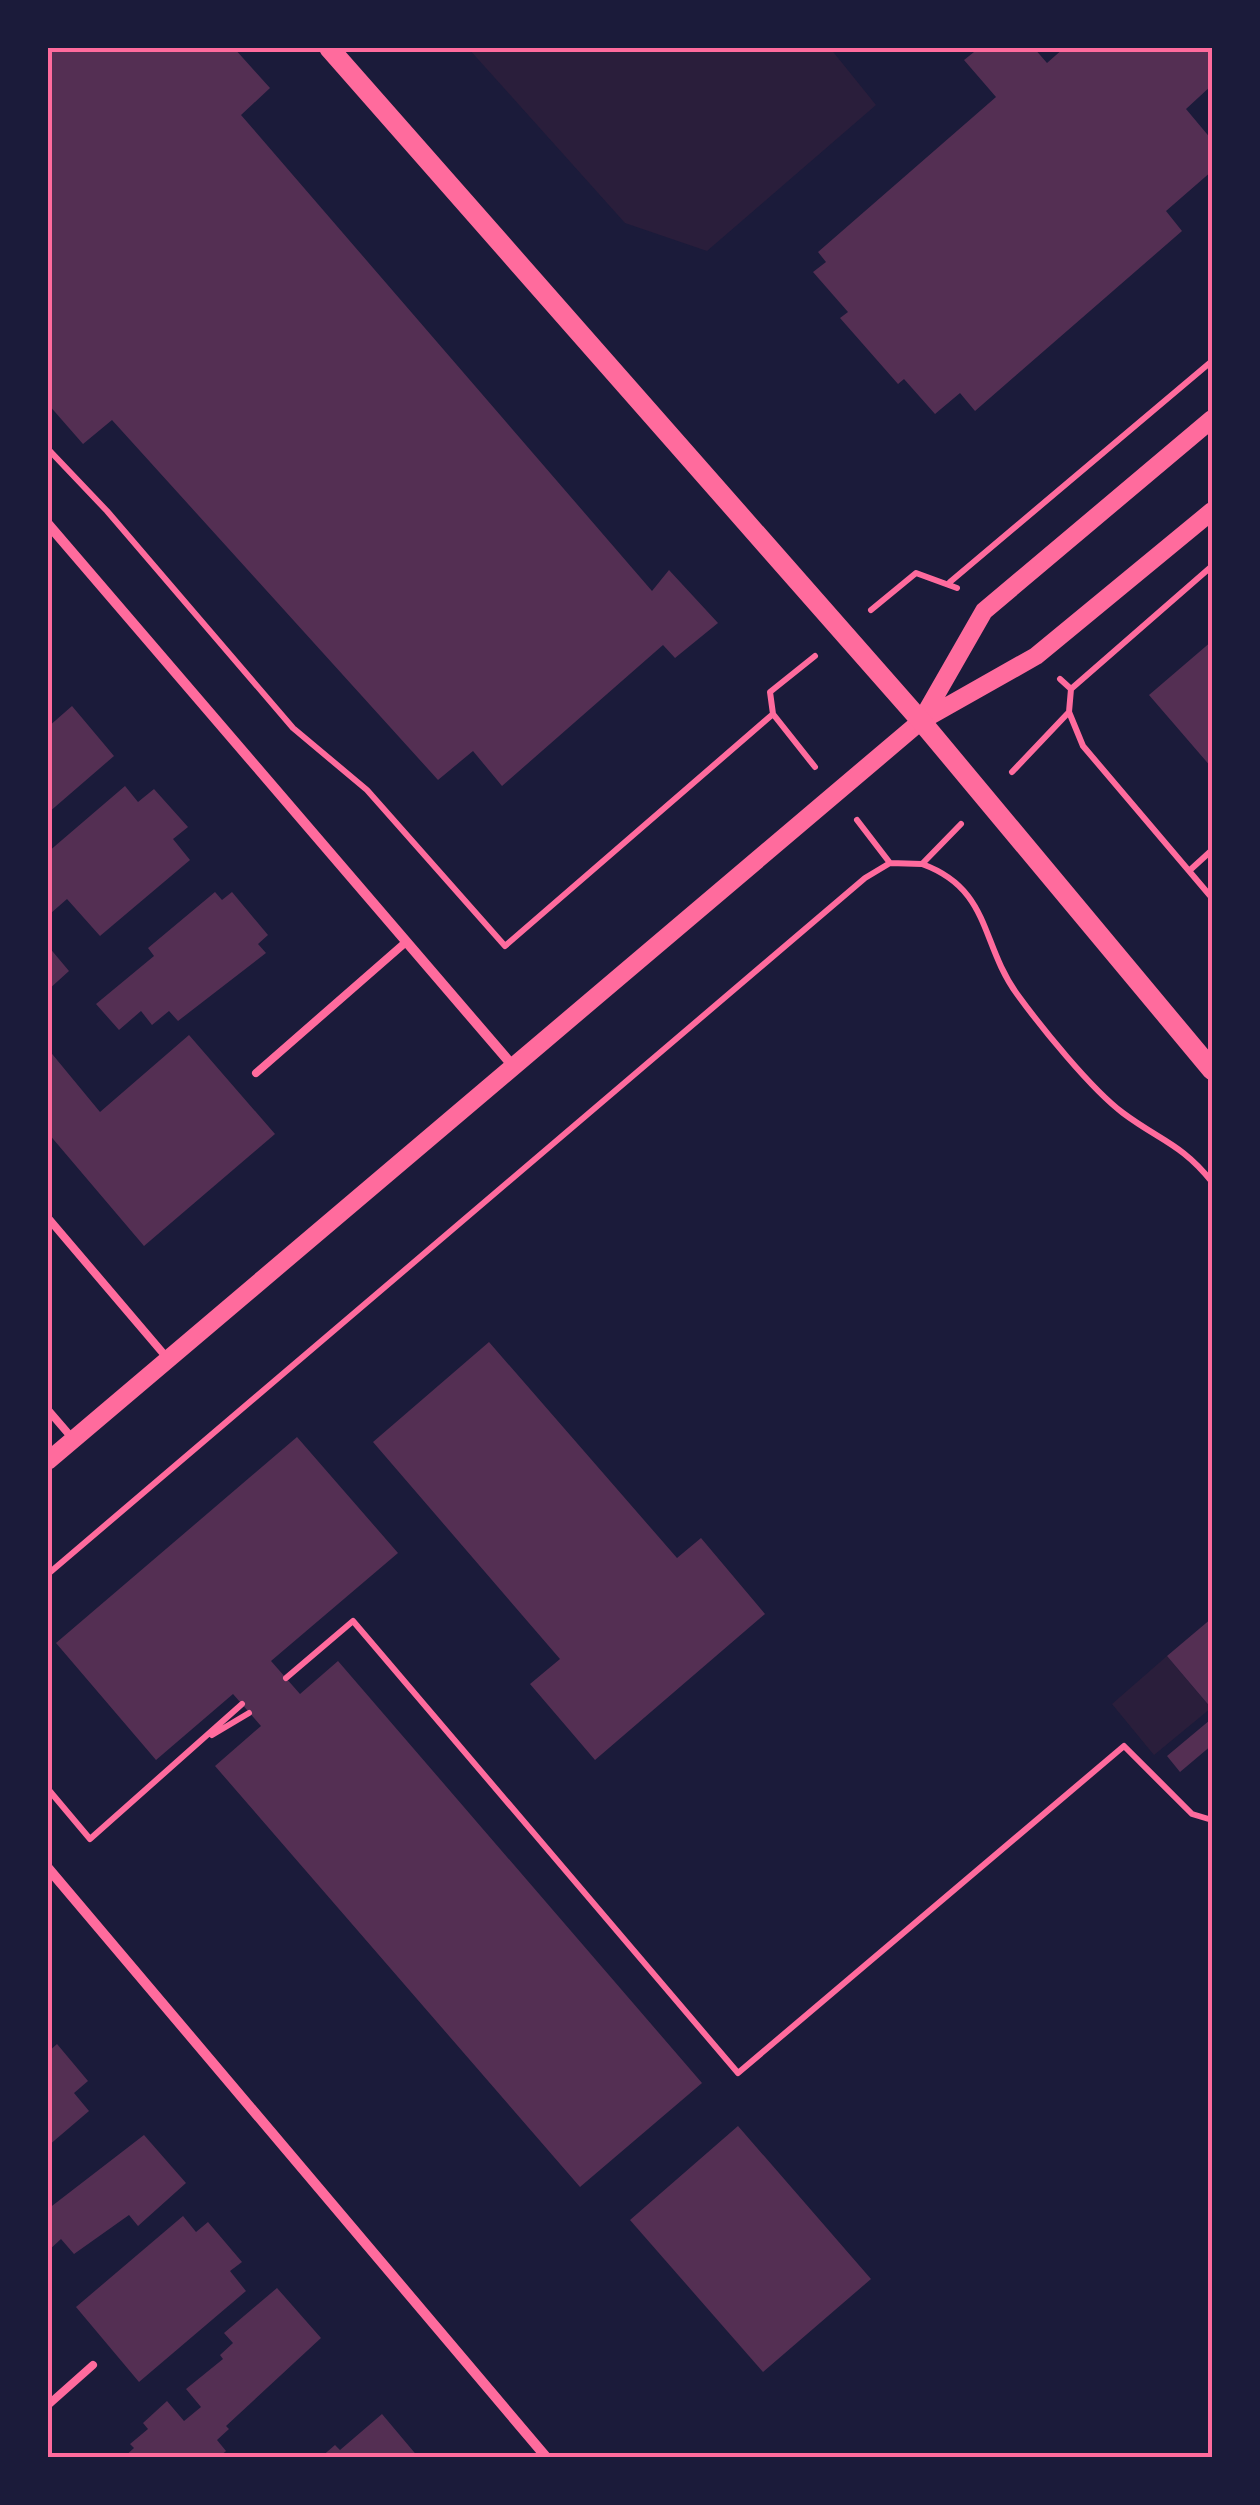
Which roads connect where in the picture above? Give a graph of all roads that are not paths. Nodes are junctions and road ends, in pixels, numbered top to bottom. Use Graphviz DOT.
graph roads {
  1 [pos="329,48"];
  2 [pos="1212,419"];
  3 [pos="1212,511"];
  4 [pos="48,524"];
  5 [pos="921,721"];
  6 [pos="406,942"];
  7 [pos="513,1066"];
  8 [pos="1212,1070"];
  9 [pos="256,1073"];
  10 [pos="48,1218"];
  11 [pos="168,1359"];
  12 [pos="48,1410"];
  13 [pos="73,1439"];
  14 [pos="48,1461"];
  15 [pos="48,1868"];
  16 [pos="93,2365"];
  17 [pos="48,2405"];
  18 [pos="547,2458"];
  1 -- 5 [label="main road"];
  2 -- 5 [label="street"];
  3 -- 5 [label="street"];
  4 -- 6 [label="street"];
  5 -- 7 [label="street"];
  5 -- 8 [label="main road"];
  6 -- 7 [label="street"];
  6 -- 9 [label="lane"];
  7 -- 11 [label="street"];
  10 -- 11 [label="lane"];
  11 -- 13 [label="street"];
  12 -- 13 [label="lane"];
  13 -- 14 [label="street"];
  15 -- 18 [label="street"];
  16 -- 17 [label="lane"];
}
